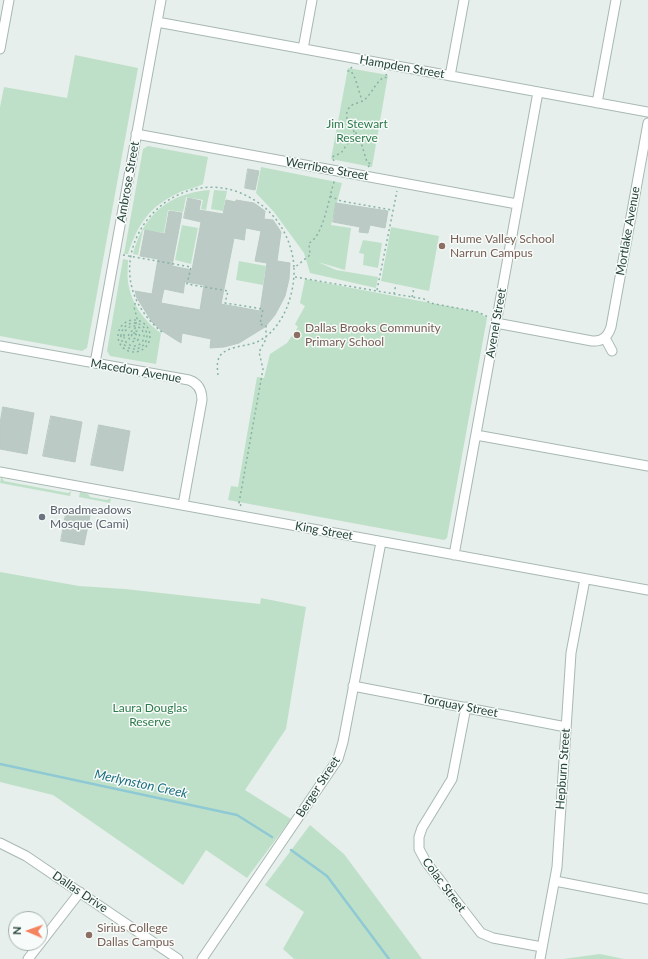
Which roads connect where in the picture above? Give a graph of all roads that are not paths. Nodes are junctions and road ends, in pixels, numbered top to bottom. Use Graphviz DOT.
graph roads {
  1 [pos="9,0"];
  2 [pos="161,0"];
  3 [pos="312,0"];
  4 [pos="464,0"];
  5 [pos="616,0"];
  6 [pos="157,22"];
  7 [pos="0,49"];
  8 [pos="304,49"];
  9 [pos="450,76"];
  10 [pos="538,92"];
  11 [pos="597,103"];
  12 [pos="648,112"];
  13 [pos="648,123"];
  14 [pos="136,134"];
  15 [pos="517,204"];
  16 [pos="496,323"];
  17 [pos="605,338"];
  18 [pos="0,346"];
  19 [pos="612,351"];
  20 [pos="94,363"];
  21 [pos="476,435"];
  22 [pos="648,466"];
  23 [pos="0,472"];
  24 [pos="183,505"];
  25 [pos="381,542"];
  26 [pos="454,555"];
  27 [pos="585,579"];
  28 [pos="648,590"];
  29 [pos="353,686"];
  30 [pos="466,708"];
  31 [pos="566,727"];
  32 [pos="0,842"];
  33 [pos="555,881"];
  34 [pos="80,892"];
  35 [pos="648,899"];
  36 [pos="542,947"];
  37 [pos="28,959"];
  38 [pos="178,959"];
  39 [pos="202,959"];
  40 [pos="540,959"];
  1 -- 7 [label="street"];
  2 -- 6 [label="street, Ambrose Street"];
  3 -- 8 [label="street"];
  4 -- 9 [label="street"];
  5 -- 11 [label="street"];
  6 -- 8 [label="street, Hampden Street"];
  6 -- 14 [label="street, Ambrose Street"];
  8 -- 9 [label="street, Hampden Street"];
  9 -- 10 [label="street, Hampden Street"];
  10 -- 11 [label="street, Hampden Street"];
  10 -- 15 [label="street, Avenel Street"];
  11 -- 12 [label="street, Hampden Street"];
  13 -- 17 [label="street, Mortlake Avenue"];
  14 -- 15 [label="street, Werribee Street"];
  14 -- 20 [label="street, Ambrose Street"];
  15 -- 16 [label="street, Avenel Street"];
  16 -- 17 [label="street"];
  16 -- 21 [label="street, Avenel Street"];
  17 -- 19 [label="street"];
  18 -- 20 [label="street, Macedon Avenue"];
  20 -- 24 [label="street, Macedon Avenue"];
  21 -- 22 [label="street"];
  21 -- 26 [label="street, Avenel Street"];
  23 -- 24 [label="street, King Street"];
  24 -- 25 [label="street, King Street"];
  25 -- 26 [label="street, King Street"];
  25 -- 29 [label="street, Berger Street"];
  26 -- 27 [label="street, King Street"];
  27 -- 28 [label="street, King Street"];
  27 -- 31 [label="street, Hepburn Street"];
  29 -- 30 [label="street, Torquay Street"];
  29 -- 39 [label="street, Berger Street"];
  30 -- 31 [label="street, Torquay Street"];
  30 -- 36 [label="street, Colac Street"];
  31 -- 33 [label="street, Hepburn Street"];
  32 -- 34 [label="street, Dallas Drive"];
  33 -- 35 [label="street"];
  33 -- 36 [label="street, Hepburn Street"];
  34 -- 37 [label="street"];
  34 -- 38 [label="street, Dallas Drive"];
  36 -- 40 [label="street, Hepburn Street"];
}
